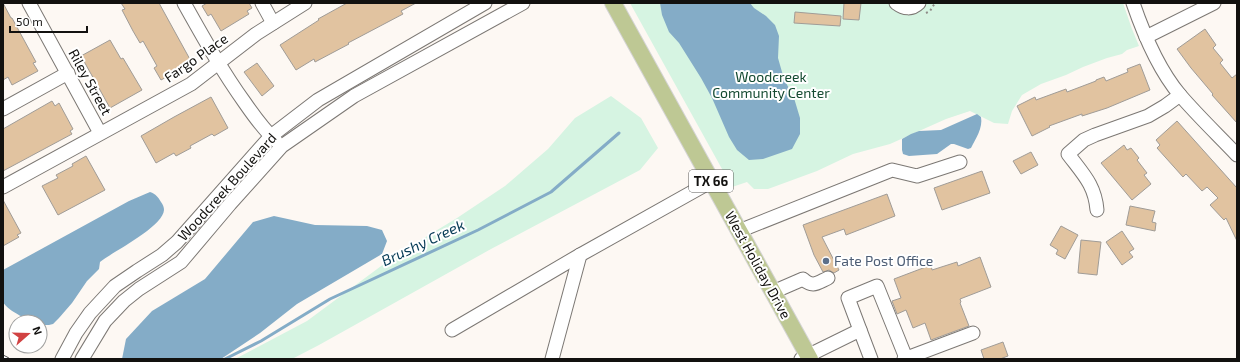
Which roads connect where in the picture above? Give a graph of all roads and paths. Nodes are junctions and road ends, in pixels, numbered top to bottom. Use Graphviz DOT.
graph roads {
  1 [pos="29,3"];
  2 [pos="184,3"];
  3 [pos="262,3"];
  4 [pos="305,3"];
  5 [pos="485,3"];
  6 [pos="523,3"];
  7 [pos="613,3"];
  8 [pos="896,3"];
  9 [pos="919,3"];
  10 [pos="1133,3"];
  11 [pos="1214,3"];
  12 [pos="273,23"];
  13 [pos="1146,37"];
  14 [pos="218,64"];
  15 [pos="68,73"];
  16 [pos="1180,95"];
  17 [pos="3,109"];
  18 [pos="100,133"];
  19 [pos="271,136"];
  20 [pos="282,146"];
  21 [pos="1237,155"];
  22 [pos="960,162"];
  23 [pos="712,181"];
  24 [pos="3,187"];
  25 [pos="1097,210"];
  26 [pos="739,231"];
  27 [pos="580,255"];
  28 [pos="828,278"];
  29 [pos="773,292"];
  30 [pos="452,330"];
  31 [pos="860,330"];
  32 [pos="973,333"];
  33 [pos="806,358"];
  34 [pos="62,359"];
  35 [pos="82,359"];
  36 [pos="552,359"];
  37 [pos="871,359"];
  38 [pos="905,359"];
  1 -- 15 [label="street, Riley Street"];
  2 -- 14 [label="street"];
  3 -- 12 [label="street"];
  4 -- 12 [label="street, Fargo Place"];
  5 -- 19 [label="street, Woodcreek Boulevard"];
  6 -- 20 [label="street, Woodcreek Boulevard"];
  7 -- 23 [label="main road, West Holiday Drive / TX 66"];
  8 -- 9 [label="street"];
  10 -- 13 [label="street"];
  11 -- 13 [label="street"];
  12 -- 14 [label="street, Fargo Place"];
  13 -- 16 [label="street"];
  14 -- 18 [label="street, Fargo Place"];
  14 -- 19 [label="street"];
  15 -- 17 [label="street"];
  15 -- 18 [label="street, Riley Street"];
  16 -- 21 [label="street"];
  16 -- 25 [label="street"];
  18 -- 24 [label="street, Fargo Place"];
  19 -- 20 [label="street"];
  19 -- 34 [label="street, Woodcreek Boulevard"];
  20 -- 35 [label="street, Woodcreek Boulevard"];
  22 -- 26 [label="street"];
  23 -- 26 [label="main road, West Holiday Drive / TX 66"];
  23 -- 27 [label="street"];
  26 -- 29 [label="main road, West Holiday Drive / TX 66"];
  27 -- 30 [label="street"];
  27 -- 36 [label="street"];
  28 -- 29 [label="street"];
  29 -- 33 [label="main road, West Holiday Drive / TX 66"];
  31 -- 33 [label="street"];
  31 -- 37 [label="street"];
  31 -- 38 [label="street"];
  32 -- 38 [label="street"];
}
